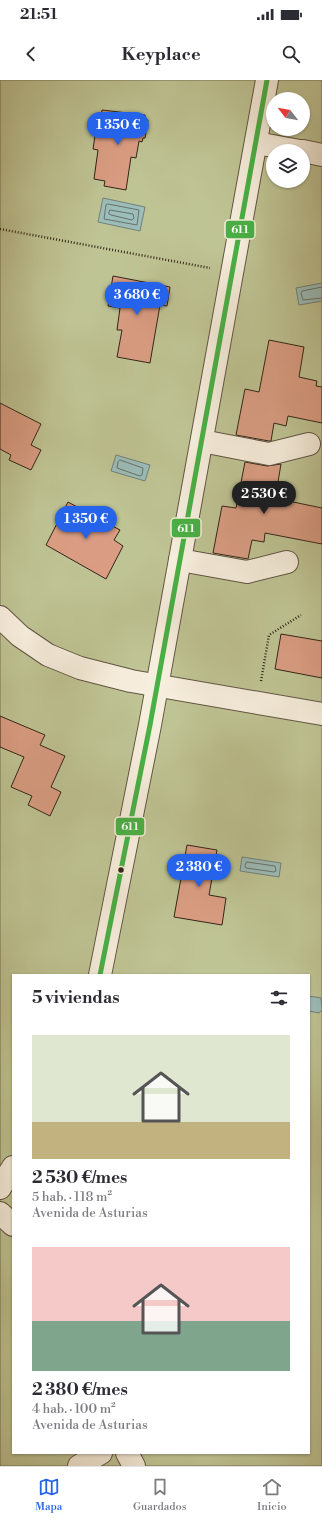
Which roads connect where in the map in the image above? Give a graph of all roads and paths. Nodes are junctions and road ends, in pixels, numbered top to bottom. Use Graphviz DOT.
graph roads {
  1 [pos="267,80"];
  2 [pos="256,143"];
  3 [pos="266,145"];
  4 [pos="310,153"];
  5 [pos="322,155"];
  6 [pos="0,229"];
  7 [pos="233,272"];
  8 [pos="202,442"];
  9 [pos="309,444"];
  10 [pos="180,560"];
  11 [pos="287,562"];
  12 [pos="300,615"];
  13 [pos="0,617"];
  14 [pos="157,685"];
  15 [pos="257,703"];
  16 [pos="322,714"];
  17 [pos="100,974"];
  18 [pos="12,1169"];
  19 [pos="0,1188"];
  20 [pos="0,1213"];
  21 [pos="12,1224"];
  22 [pos="99,1454"];
  23 [pos="128,1454"];
  24 [pos="79,1466"];
  25 [pos="134,1466"];
  1 -- 2 [label="street"];
  2 -- 3 [label="street"];
  2 -- 7 [label="street"];
  4 -- 5 [label="street"];
  6 -- 7 [label="path"];
  7 -- 8 [label="street"];
  8 -- 9 [label="street"];
  8 -- 10 [label="street"];
  10 -- 11 [label="street"];
  10 -- 14 [label="street"];
  12 -- 15 [label="path"];
  13 -- 14 [label="street"];
  14 -- 15 [label="street"];
  14 -- 17 [label="street"];
  15 -- 16 [label="street"];
  18 -- 19 [label="street"];
  20 -- 21 [label="street"];
  22 -- 24 [label="street"];
  23 -- 25 [label="street"];
}
